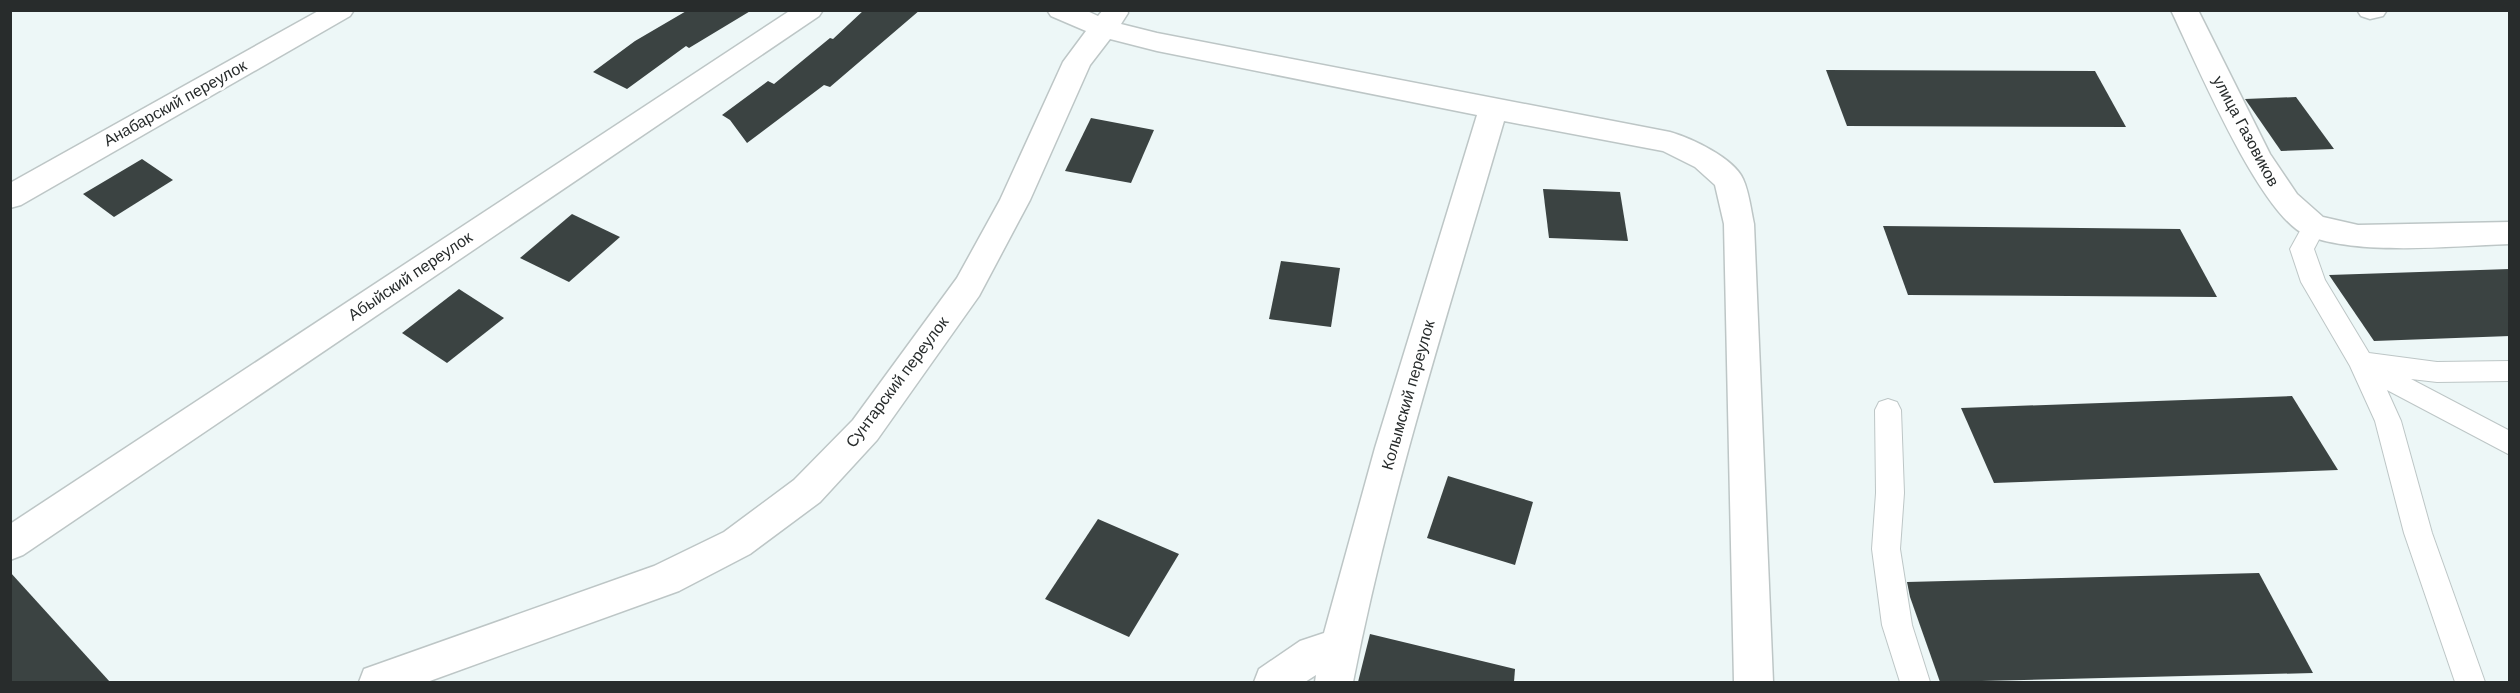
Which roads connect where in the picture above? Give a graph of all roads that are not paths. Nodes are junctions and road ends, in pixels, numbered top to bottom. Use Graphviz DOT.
graph roads {
  1 [pos="341,10"];
  2 [pos="810,10"];
  3 [pos="1060,10"];
  4 [pos="2184,10"];
  5 [pos="1109,19"];
  6 [pos="1493,110"];
  7 [pos="10,197"];
  8 [pos="2314,226"];
  9 [pos="2510,233"];
  10 [pos="2361,362"];
  11 [pos="2510,371"];
  12 [pos="1888,410"];
  13 [pos="2510,444"];
  14 [pos="10,544"];
  15 [pos="1337,665"];
  16 [pos="378,682"];
  17 [pos="1273,682"];
  18 [pos="1754,682"];
  19 [pos="1915,682"];
  20 [pos="2470,682"];
  1 -- 7 [label="street, Анабарский переулок"];
  2 -- 14 [label="street, Абыйский переулок"];
  3 -- 5 [label="street"];
  4 -- 8 [label="street, улица Газовиков"];
  5 -- 6 [label="street"];
  5 -- 16 [label="street, Сунтарский переулок"];
  6 -- 15 [label="street, Колымский переулок"];
  6 -- 18 [label="street"];
  8 -- 9 [label="street, улица Газовиков"];
  8 -- 10 [label="lane"];
  10 -- 11 [label="lane"];
  10 -- 13 [label="lane"];
  10 -- 20 [label="lane"];
  12 -- 19 [label="lane"];
  15 -- 17 [label="street"];
}
